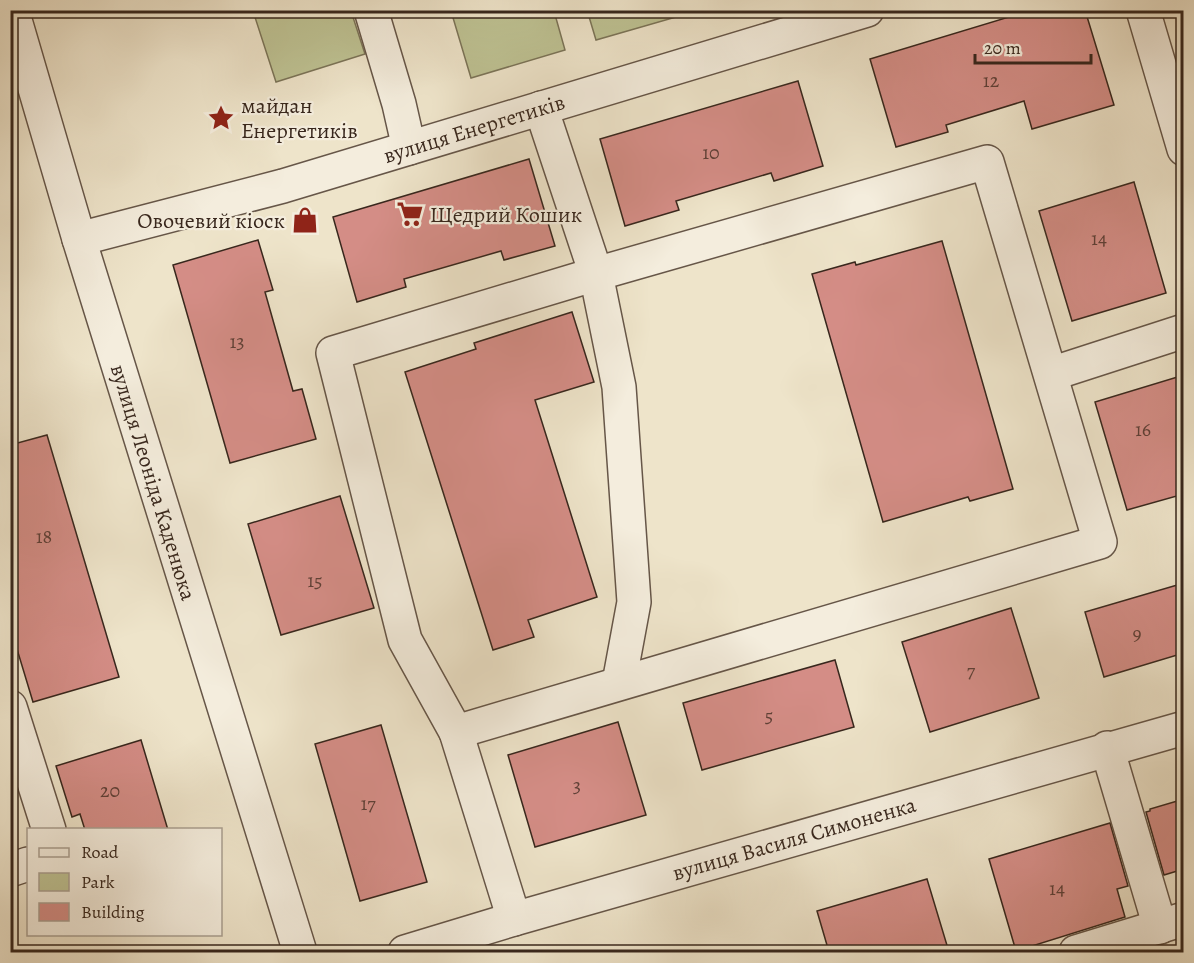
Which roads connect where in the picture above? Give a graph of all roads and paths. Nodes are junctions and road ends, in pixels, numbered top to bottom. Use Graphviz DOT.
graph roads {
  1 [pos="12,10"];
  2 [pos="371,10"];
  3 [pos="867,10"];
  4 [pos="1143,10"];
  5 [pos="17,58"];
  6 [pos="541,108"];
  7 [pos="409,148"];
  8 [pos="1184,149"];
  9 [pos="79,239"];
  10 [pos="596,274"];
  11 [pos="1184,331"];
  12 [pos="1051,374"];
  13 [pos="619,683"];
  14 [pos="10,707"];
  15 [pos="1184,728"];
  16 [pos="456,732"];
  17 [pos="1107,748"];
  18 [pos="48,828"];
  19 [pos="27,864"];
  20 [pos="10,870"];
  21 [pos="514,918"];
  22 [pos="1172,923"];
  23 [pos="300,952"];
  24 [pos="408,952"];
  25 [pos="1076,952"];
  1 -- 5 [label="street, вулиця Леоніда Каденюка"];
  2 -- 7 [label="street"];
  3 -- 6 [label="street, вулиця Енергетиків"];
  4 -- 8 [label="street"];
  5 -- 9 [label="street, вулиця Леоніда Каденюка"];
  6 -- 7 [label="street, вулиця Енергетиків"];
  6 -- 10 [label="street"];
  7 -- 9 [label="street, вулиця Енергетиків"];
  9 -- 23 [label="street, вулиця Леоніда Каденюка"];
  10 -- 12 [label="street"];
  10 -- 13 [label="street"];
  10 -- 16 [label="street"];
  11 -- 12 [label="street"];
  12 -- 13 [label="street"];
  13 -- 16 [label="street"];
  14 -- 18 [label="street"];
  15 -- 17 [label="street, вулиця Василя Симоненка"];
  16 -- 21 [label="street"];
  17 -- 21 [label="street, вулиця Василя Симоненка"];
  17 -- 22 [label="street"];
  19 -- 20 [label="street"];
  21 -- 24 [label="street, вулиця Василя Симоненка"];
  22 -- 25 [label="street"];
}
